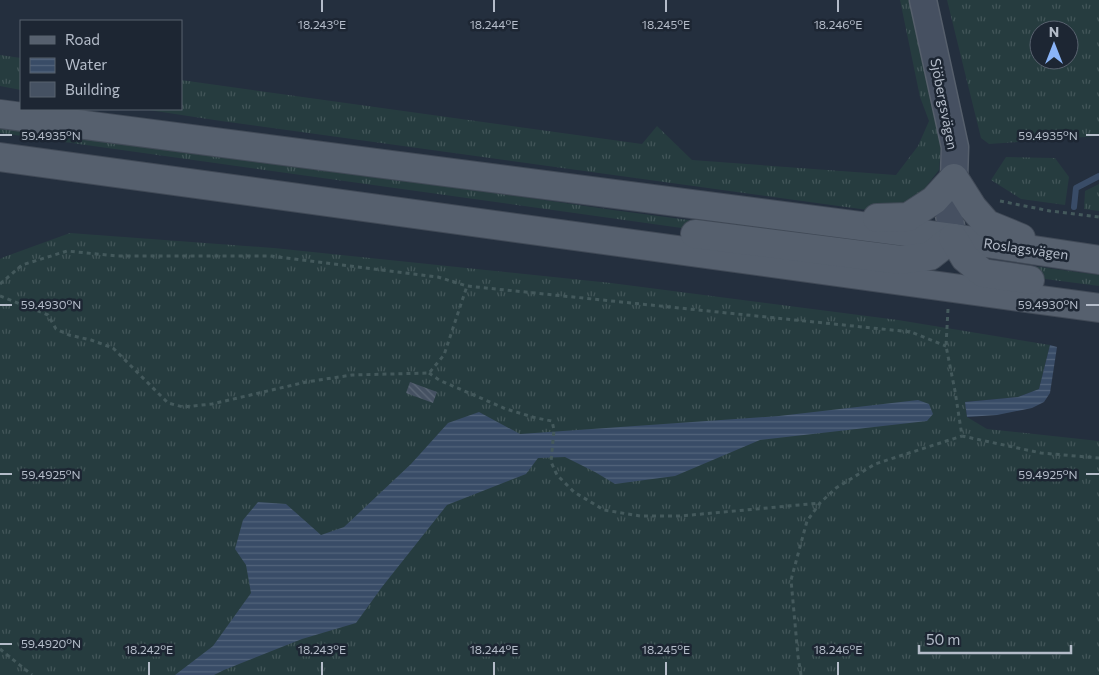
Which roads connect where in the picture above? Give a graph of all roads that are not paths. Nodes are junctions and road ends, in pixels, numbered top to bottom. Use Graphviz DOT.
graph roads {
  1 [pos="923,0"];
  2 [pos="0,114"];
  3 [pos="0,157"];
  4 [pos="954,178"];
  5 [pos="598,192"];
  6 [pos="430,216"];
  7 [pos="953,238"];
  8 [pos="1099,249"];
  9 [pos="1099,260"];
  10 [pos="1099,290"];
  11 [pos="1099,308"];
  1 -- 4 [label="street, Sjöbergsvägen"];
  2 -- 5 [label="main road"];
  3 -- 6 [label="main road"];
  4 -- 5 [label="main road"];
  4 -- 7 [label="street, Sjöbergsvägen"];
  4 -- 8 [label="main road"];
  5 -- 7 [label="main road, Roslagsvägen"];
  6 -- 7 [label="main road"];
  6 -- 11 [label="main road"];
  7 -- 9 [label="main road, Roslagsvägen"];
  7 -- 10 [label="main road"];
}
